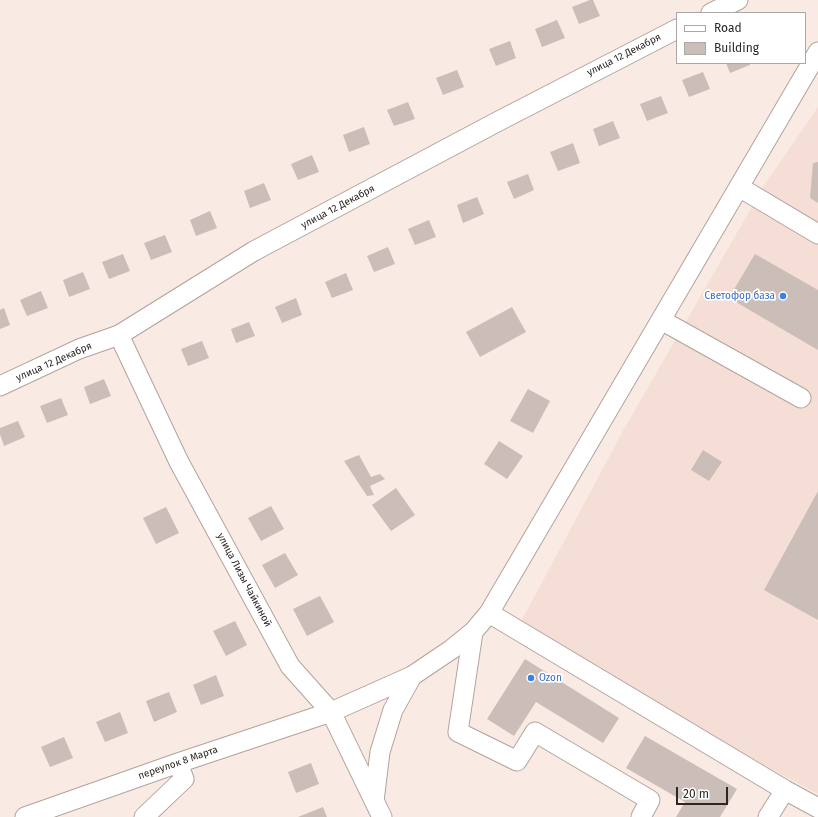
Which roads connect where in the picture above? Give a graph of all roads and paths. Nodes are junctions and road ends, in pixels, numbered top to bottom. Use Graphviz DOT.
graph roads {
  1 [pos="738,0"];
  2 [pos="713,12"];
  3 [pos="676,30"];
  4 [pos="817,53"];
  5 [pos="739,187"];
  6 [pos="818,234"];
  7 [pos="661,320"];
  8 [pos="119,335"];
  9 [pos="0,386"];
  10 [pos="801,398"];
  11 [pos="489,613"];
  12 [pos="473,632"];
  13 [pos="412,676"];
  14 [pos="332,712"];
  15 [pos="178,763"];
  16 [pos="785,790"];
  17 [pos="818,808"];
  18 [pos="378,809"];
  19 [pos="25,817"];
  20 [pos="144,817"];
  21 [pos="641,817"];
  22 [pos="768,817"];
  1 -- 2 [label="street"];
  3 -- 8 [label="street, улица 12 Декабря"];
  4 -- 5 [label="street, переулок 8 Марта"];
  5 -- 6 [label="street"];
  5 -- 7 [label="street, переулок 8 Марта"];
  7 -- 10 [label="street"];
  7 -- 11 [label="street, переулок 8 Марта"];
  8 -- 9 [label="street, улица 12 Декабря"];
  8 -- 14 [label="street, улица Лизы Чайкиной"];
  11 -- 12 [label="street, переулок 8 Марта"];
  11 -- 16 [label="street"];
  12 -- 13 [label="street, переулок 8 Марта"];
  12 -- 21 [label="street"];
  13 -- 14 [label="street, переулок 8 Марта"];
  13 -- 18 [label="street"];
  14 -- 15 [label="street, переулок 8 Марта"];
  14 -- 18 [label="street, улица Лизы Чайкиной"];
  15 -- 19 [label="street, переулок 8 Марта"];
  15 -- 20 [label="street"];
  16 -- 17 [label="street"];
  16 -- 22 [label="street"];
}
